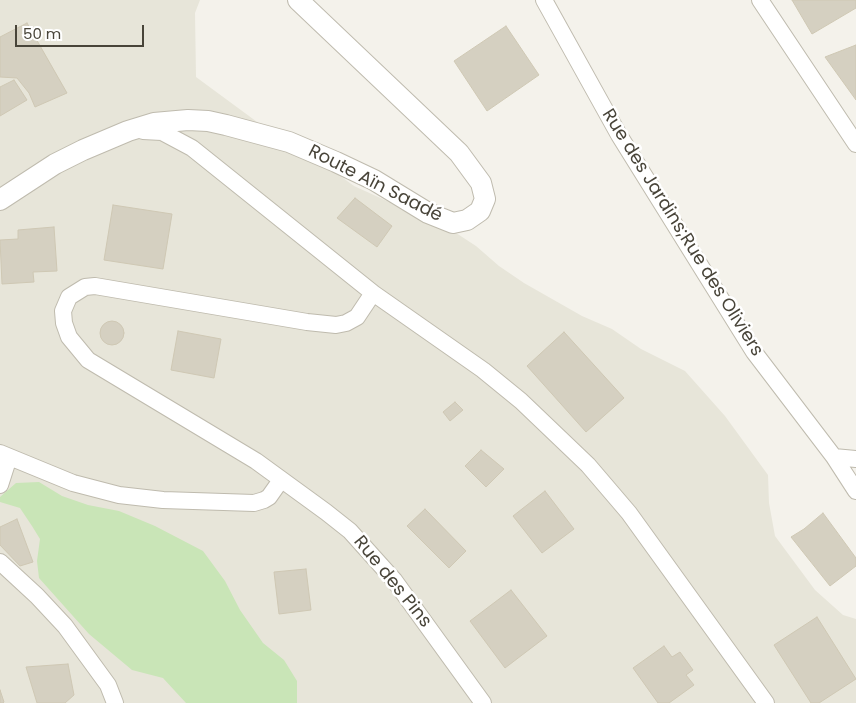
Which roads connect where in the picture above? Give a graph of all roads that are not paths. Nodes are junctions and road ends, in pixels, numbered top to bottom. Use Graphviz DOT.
graph roads {
  1 [pos="298,0"];
  2 [pos="544,0"];
  3 [pos="760,0"];
  4 [pos="128,131"];
  5 [pos="856,144"];
  6 [pos="0,200"];
  7 [pos="373,294"];
  8 [pos="4,455"];
  9 [pos="834,458"];
  10 [pos="856,459"];
  11 [pos="281,480"];
  12 [pos="0,485"];
  13 [pos="856,492"];
  14 [pos="0,562"];
  15 [pos="115,703"];
  16 [pos="483,703"];
  17 [pos="766,703"];
  1 -- 4 [label="street, Route Aïn Saadé"];
  2 -- 9 [label="street, Rue des Jardins;Rue des Oliviers"];
  3 -- 5 [label="street"];
  4 -- 6 [label="street, Route Aïn Saadé"];
  4 -- 7 [label="street"];
  7 -- 11 [label="street, Rue des Pins"];
  7 -- 17 [label="street"];
  8 -- 11 [label="street"];
  8 -- 12 [label="street"];
  9 -- 10 [label="street"];
  9 -- 13 [label="street, Rue des Jardins;Rue des Oliviers"];
  11 -- 16 [label="street, Rue des Pins"];
  14 -- 15 [label="street"];
}
